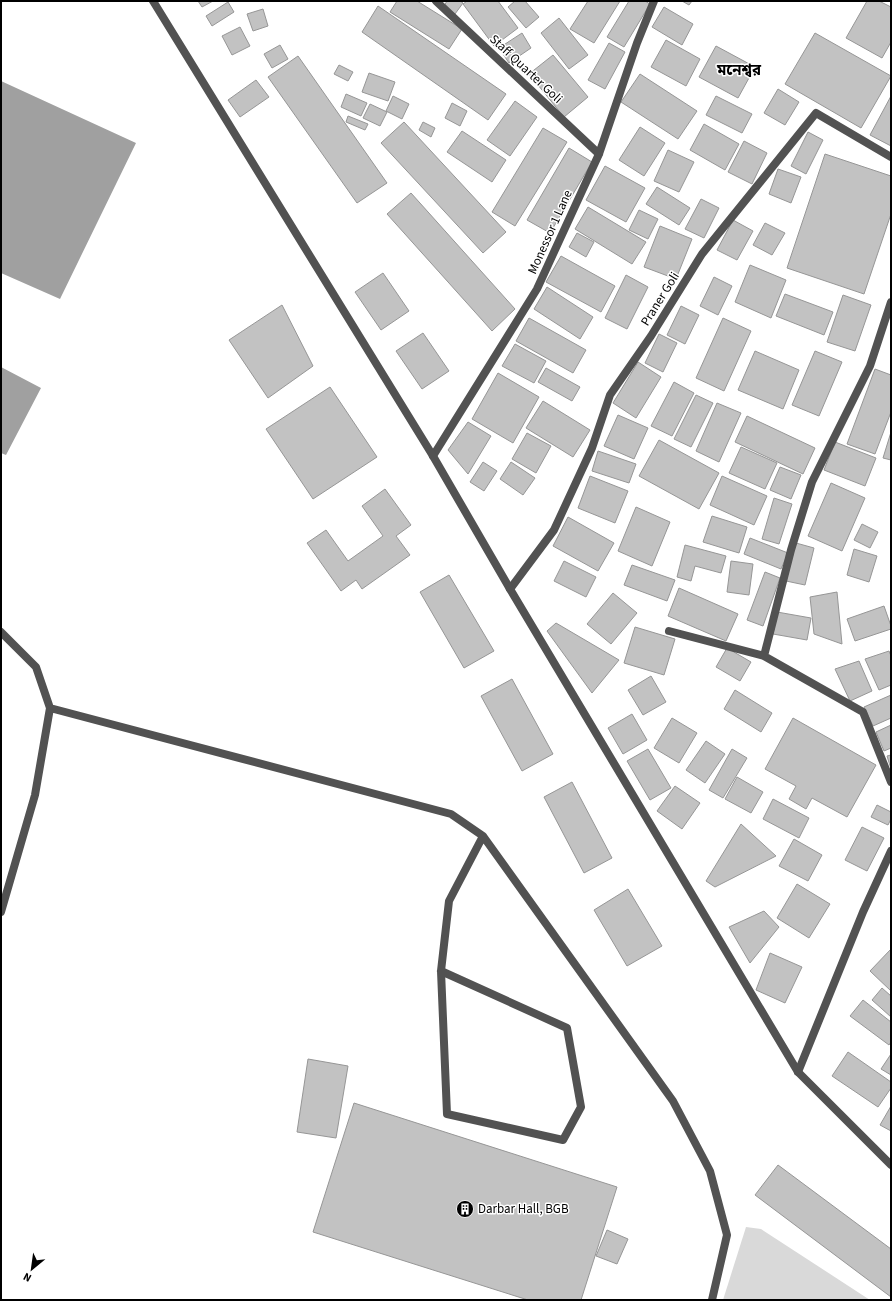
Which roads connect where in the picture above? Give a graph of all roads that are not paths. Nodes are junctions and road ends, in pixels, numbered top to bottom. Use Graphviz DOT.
graph roads {
  1 [pos="153,1"];
  2 [pos="436,1"];
  3 [pos="654,1"];
  4 [pos="599,154"];
  5 [pos="891,157"];
  6 [pos="891,302"];
  7 [pos="433,456"];
  8 [pos="510,589"];
  9 [pos="670,631"];
  10 [pos="1,632"];
  11 [pos="764,656"];
  12 [pos="50,708"];
  13 [pos="891,782"];
  14 [pos="483,836"];
  15 [pos="891,851"];
  16 [pos="1,912"];
  17 [pos="442,971"];
  18 [pos="798,1072"];
  19 [pos="891,1165"];
  20 [pos="712,1300"];
  1 -- 7 [label="street"];
  2 -- 4 [label="street, Staff Quarter Goli"];
  3 -- 4 [label="street, Monessor 1 Lane"];
  4 -- 7 [label="street, Monessor 1 Lane"];
  5 -- 8 [label="street, Praner Goli"];
  6 -- 11 [label="street"];
  7 -- 8 [label="street"];
  8 -- 18 [label="street"];
  9 -- 11 [label="street"];
  10 -- 12 [label="street"];
  11 -- 13 [label="street"];
  12 -- 14 [label="street"];
  12 -- 16 [label="street"];
  14 -- 17 [label="street"];
  14 -- 20 [label="street"];
  15 -- 18 [label="street"];
  17 -- 17 [label="street"];
  18 -- 19 [label="street"];
}
